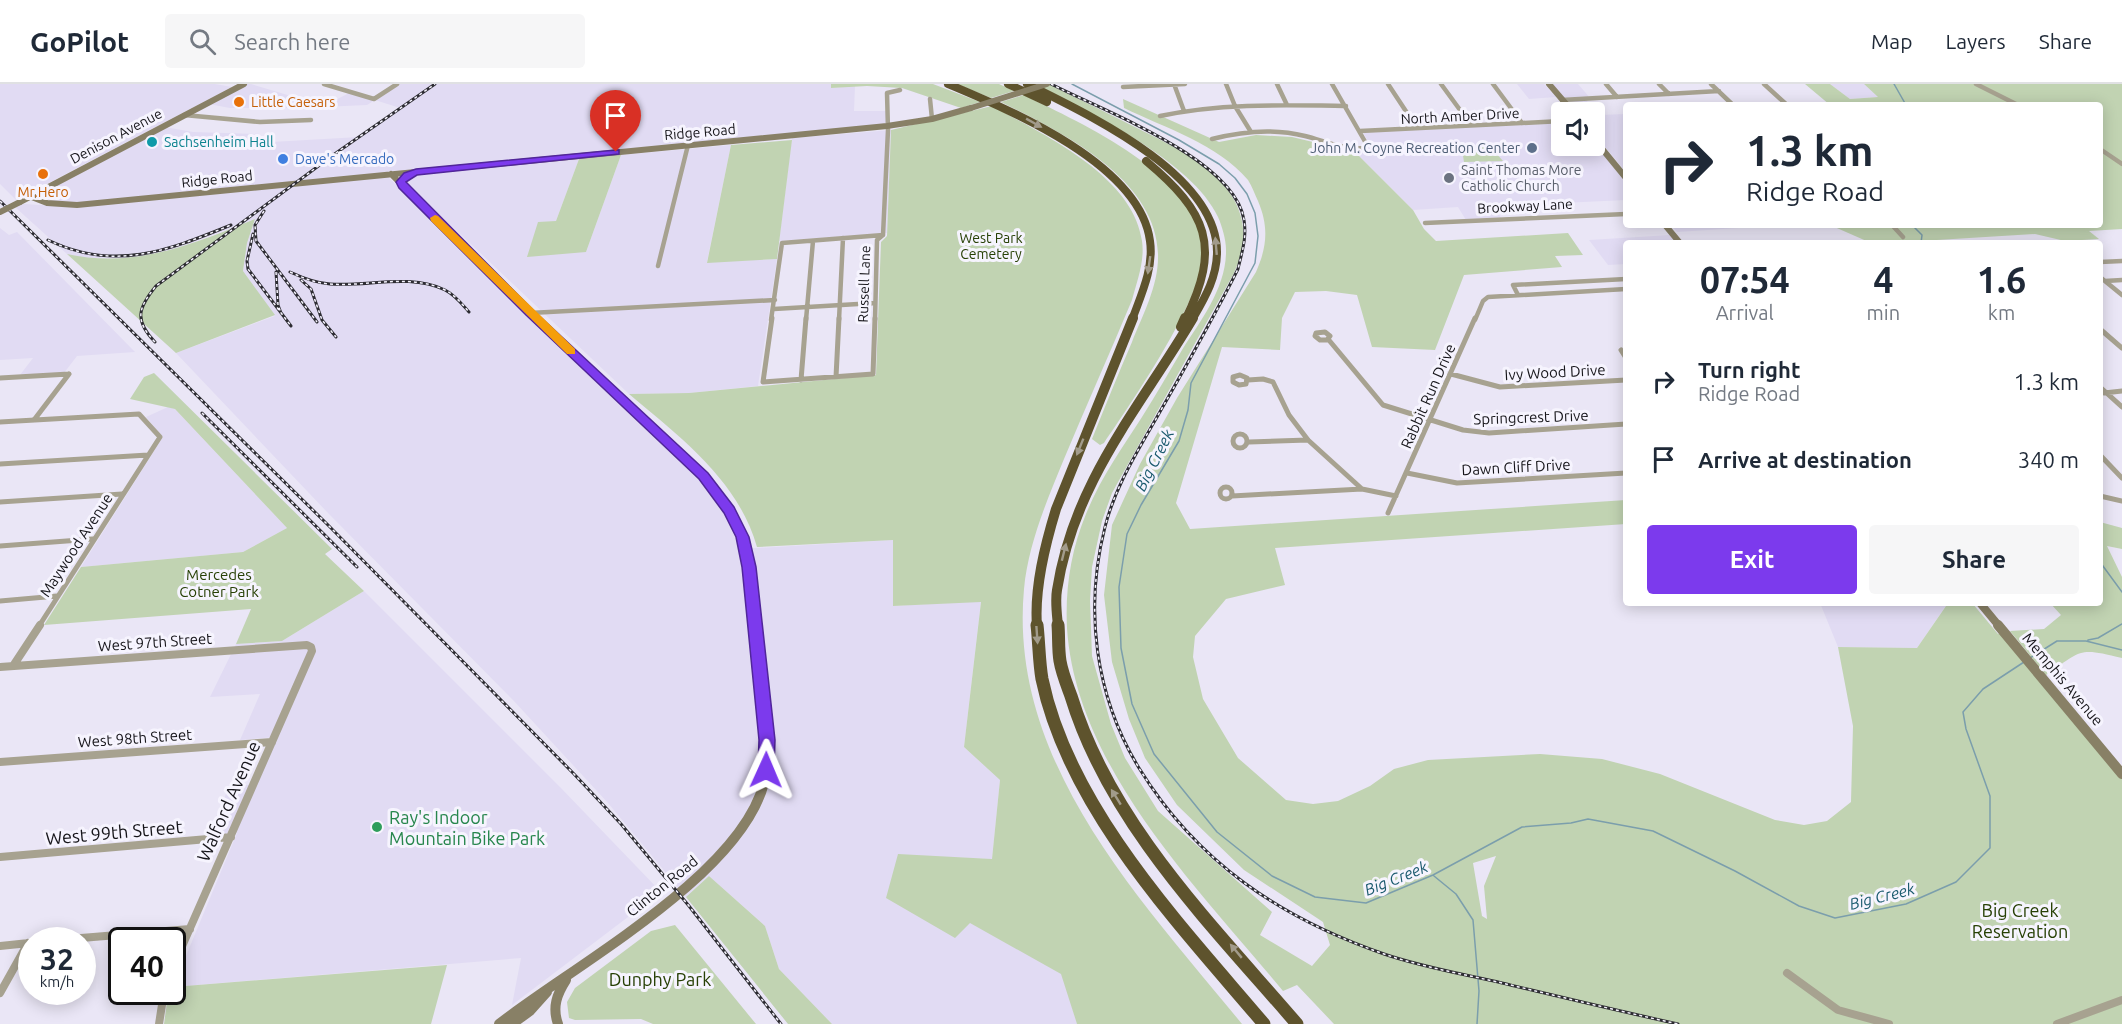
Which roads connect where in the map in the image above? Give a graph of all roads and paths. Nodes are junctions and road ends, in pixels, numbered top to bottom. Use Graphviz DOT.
graph roads {
  1 [pos="230,84"];
  2 [pos="324,84"];
  3 [pos="397,84"];
  4 [pos="942,84"];
  5 [pos="948,84"];
  6 [pos="1008,84"];
  7 [pos="1027,84"];
  8 [pos="1047,84"];
  9 [pos="1174,84"];
  10 [pos="1185,84"];
  11 [pos="1226,84"];
  12 [pos="1277,84"];
  13 [pos="1332,84"];
  14 [pos="1388,84"];
  15 [pos="1442,84"];
  16 [pos="1493,84"];
  17 [pos="1549,84"];
  18 [pos="1606,84"];
  19 [pos="1659,84"];
  20 [pos="1711,84"];
  21 [pos="1764,84"];
  22 [pos="1976,84"];
  23 [pos="242,85"];
  24 [pos="1123,87"];
  25 [pos="900,90"];
  26 [pos="1719,92"];
  27 [pos="1669,94"];
  28 [pos="1617,96"];
  29 [pos="982,98"];
  30 [pos="930,99"];
  31 [pos="1562,100"];
  32 [pos="1730,102"];
  33 [pos="1784,102"];
  34 [pos="2012,102"];
  35 [pos="1287,105"];
  36 [pos="1234,106"];
  37 [pos="1346,106"];
  38 [pos="1184,111"];
  39 [pos="181,115"];
  40 [pos="1160,116"];
  41 [pos="932,119"];
  42 [pos="311,120"];
  43 [pos="1551,122"];
  44 [pos="1522,123"];
  45 [pos="1471,125"];
  46 [pos="886,126"];
  47 [pos="1417,128"];
  48 [pos="1360,131"];
  49 [pos="1251,132"];
  50 [pos="1212,139"];
  51 [pos="688,145"];
  52 [pos="2103,151"];
  53 [pos="1605,152"];
  54 [pos="2122,164"];
  55 [pos="416,172"];
  56 [pos="391,174"];
  57 [pos="1623,174"];
  58 [pos="402,186"];
  59 [pos="30,196"];
  60 [pos="0,212"];
  61 [pos="1623,213"];
  62 [pos="1425,223"];
  63 [pos="1668,228"];
  64 [pos="1895,228"];
  65 [pos="883,235"];
  66 [pos="1903,237"];
  67 [pos="843,238"];
  68 [pos="1678,240"];
  69 [pos="813,241"];
  70 [pos="2122,261"];
  71 [pos="2103,262"];
  72 [pos="658,266"];
  73 [pos="1623,279"];
  74 [pos="2103,280"];
  75 [pos="2122,280"];
  76 [pos="1587,281"];
  77 [pos="2103,281"];
  78 [pos="1623,289"];
  79 [pos="1594,291"];
  80 [pos="1518,295"];
  81 [pos="2122,295"];
  82 [pos="775,300"];
  83 [pos="875,303"];
  84 [pos="839,304"];
  85 [pos="808,306"];
  86 [pos="774,309"];
  87 [pos="530,313"];
  88 [pos="2103,331"];
  89 [pos="1328,339"];
  90 [pos="2122,348"];
  91 [pos="1621,350"];
  92 [pos="1623,353"];
  93 [pos="1451,374"];
  94 [pos="836,377"];
  95 [pos="0,378"];
  96 [pos="801,380"];
  97 [pos="1248,380"];
  98 [pos="1623,380"];
  99 [pos="1148,391"];
  100 [pos="2122,391"];
  101 [pos="2103,393"];
  102 [pos="2122,407"];
  103 [pos="34,420"];
  104 [pos="1430,420"];
  105 [pos="0,422"];
  106 [pos="1623,424"];
  107 [pos="1308,440"];
  108 [pos="1249,442"];
  109 [pos="148,455"];
  110 [pos="2103,458"];
  111 [pos="0,464"];
  112 [pos="1407,473"];
  113 [pos="1623,473"];
  114 [pos="2122,478"];
  115 [pos="1362,489"];
  116 [pos="122,494"];
  117 [pos="1232,496"];
  118 [pos="1396,496"];
  119 [pos="2103,497"];
  120 [pos="2122,501"];
  121 [pos="0,502"];
  122 [pos="1389,513"];
  123 [pos="93,539"];
  124 [pos="0,546"];
  125 [pos="57,596"];
  126 [pos="0,601"];
  127 [pos="1982,606"];
  128 [pos="311,647"];
  129 [pos="13,666"];
  130 [pos="0,667"];
  131 [pos="272,742"];
  132 [pos="0,762"];
  133 [pos="2122,774"];
  134 [pos="231,837"];
  135 [pos="0,857"];
  136 [pos="190,929"];
  137 [pos="96,937"];
  138 [pos="186,938"];
  139 [pos="18,944"];
  140 [pos="0,946"];
  141 [pos="18,963"];
  142 [pos="1787,974"];
  143 [pos="568,976"];
  144 [pos="0,993"];
  145 [pos="2122,1000"];
  146 [pos="162,1005"];
  147 [pos="159,1024"];
  148 [pos="503,1024"];
  149 [pos="558,1024"];
  150 [pos="1264,1024"];
  151 [pos="1297,1024"];
  152 [pos="1889,1024"];
  153 [pos="2058,1024"];
  1 -- 23 [label="main road"];
  2 -- 3 [label="street"];
  4 -- 29 [label="highway"];
  5 -- 29 [label="highway"];
  6 -- 99 [label="highway"];
  99 -- 7 [label="highway, one-way"];
  8 -- 41 [label="main road, Ridge Road, bridge"];
  9 -- 10 [label="street"];
  9 -- 24 [label="street"];
  9 -- 38 [label="street"];
  11 -- 36 [label="street"];
  12 -- 35 [label="street"];
  13 -- 37 [label="street"];
  14 -- 47 [label="street"];
  15 -- 45 [label="street"];
  16 -- 44 [label="street"];
  17 -- 31 [label="main road"];
  18 -- 28 [label="street"];
  19 -- 27 [label="street"];
  20 -- 26 [label="street"];
  21 -- 33 [label="street"];
  22 -- 34 [label="street"];
  23 -- 39 [label="main road, Denison Avenue"];
  25 -- 46 [label="street, Russell Lane"];
  26 -- 27 [label="street"];
  26 -- 32 [label="street"];
  27 -- 28 [label="street"];
  28 -- 31 [label="street"];
  29 -- 150 [label="highway, one-way"];
  30 -- 41 [label="street"];
  35 -- 36 [label="street"];
  35 -- 37 [label="street"];
  36 -- 38 [label="street"];
  36 -- 49 [label="street"];
  37 -- 48 [label="street"];
  38 -- 40 [label="street"];
  39 -- 42 [label="street"];
  39 -- 59 [label="main road, Denison Avenue"];
  41 -- 46 [label="main road, Ridge Road"];
  43 -- 44 [label="street, North Amber Drive"];
  44 -- 45 [label="street, North Amber Drive"];
  45 -- 47 [label="street, North Amber Drive"];
  46 -- 51 [label="main road, Ridge Road"];
  46 -- 65 [label="street, Russell Lane"];
  47 -- 48 [label="street, North Amber Drive"];
  48 -- 49 [label="street"];
  49 -- 50 [label="street"];
  51 -- 55 [label="main road, Ridge Road"];
  51 -- 72 [label="street"];
  52 -- 54 [label="street"];
  53 -- 57 [label="main road"];
  55 -- 56 [label="main road, Ridge Road"];
  55 -- 58 [label="main road"];
  56 -- 58 [label="main road, Clinton Road"];
  56 -- 59 [label="main road, Ridge Road"];
  58 -- 87 [label="main road, Clinton Road"];
  59 -- 60 [label="main road, Denison Avenue, bridge"];
  61 -- 62 [label="street, Brookway Lane"];
  63 -- 68 [label="main road"];
  64 -- 66 [label="street"];
  65 -- 67 [label="street"];
  65 -- 83 [label="street, Russell Lane"];
  67 -- 69 [label="street"];
  67 -- 84 [label="street"];
  69 -- 82 [label="street"];
  69 -- 85 [label="street"];
  70 -- 71 [label="street"];
  73 -- 76 [label="street"];
  74 -- 75 [label="street"];
  76 -- 79 [label="street"];
  76 -- 80 [label="street"];
  77 -- 81 [label="street"];
  78 -- 79 [label="street"];
  79 -- 80 [label="street"];
  80 -- 93 [label="street, Rabbit Run Drive"];
  82 -- 86 [label="street"];
  82 -- 87 [label="street"];
  83 -- 84 [label="street"];
  83 -- 94 [label="street, Russell Lane"];
  84 -- 85 [label="street"];
  84 -- 94 [label="street"];
  85 -- 86 [label="street"];
  85 -- 96 [label="street"];
  86 -- 96 [label="street"];
  87 -- 143 [label="main road, Clinton Road"];
  88 -- 90 [label="street"];
  89 -- 104 [label="street, Springcrest Drive"];
  91 -- 92 [label="street"];
  93 -- 98 [label="street, Ivy Wood Drive"];
  93 -- 104 [label="street, Rabbit Run Drive"];
  94 -- 96 [label="street"];
  95 -- 103 [label="street"];
  97 -- 107 [label="street"];
  151 -- 99 [label="highway, one-way"];
  100 -- 101 [label="street"];
  101 -- 102 [label="street"];
  103 -- 105 [label="street"];
  103 -- 109 [label="street, Maywood Avenue"];
  104 -- 106 [label="street, Springcrest Drive"];
  104 -- 112 [label="street, Rabbit Run Drive"];
  107 -- 108 [label="street"];
  107 -- 115 [label="street"];
  109 -- 111 [label="street"];
  109 -- 116 [label="street, Maywood Avenue"];
  110 -- 114 [label="street"];
  112 -- 113 [label="street, Dawn Cliff Drive"];
  112 -- 118 [label="street, Rabbit Run Drive"];
  115 -- 117 [label="street"];
  115 -- 118 [label="street"];
  116 -- 121 [label="street"];
  116 -- 123 [label="street, Maywood Avenue"];
  118 -- 122 [label="street, Rabbit Run Drive"];
  119 -- 120 [label="street"];
  123 -- 124 [label="street"];
  123 -- 125 [label="street, Maywood Avenue"];
  125 -- 126 [label="street"];
  125 -- 129 [label="street, Maywood Avenue"];
  127 -- 133 [label="main road, Memphis Avenue"];
  128 -- 129 [label="street, West 97th Street"];
  128 -- 131 [label="street, Walford Avenue"];
  129 -- 130 [label="street, West 97th Street"];
  131 -- 132 [label="street, West 98th Street"];
  131 -- 134 [label="street, Walford Avenue"];
  134 -- 135 [label="street, West 99th Street"];
  134 -- 136 [label="street, Walford Avenue"];
  136 -- 137 [label="street"];
  136 -- 138 [label="street, Walford Avenue"];
  139 -- 140 [label="street"];
  141 -- 144 [label="street"];
  142 -- 152 [label="street"];
  143 -- 148 [label="main road, Clinton Road"];
  143 -- 149 [label="main road"];
  145 -- 153 [label="street"];
  146 -- 147 [label="street"];
}
